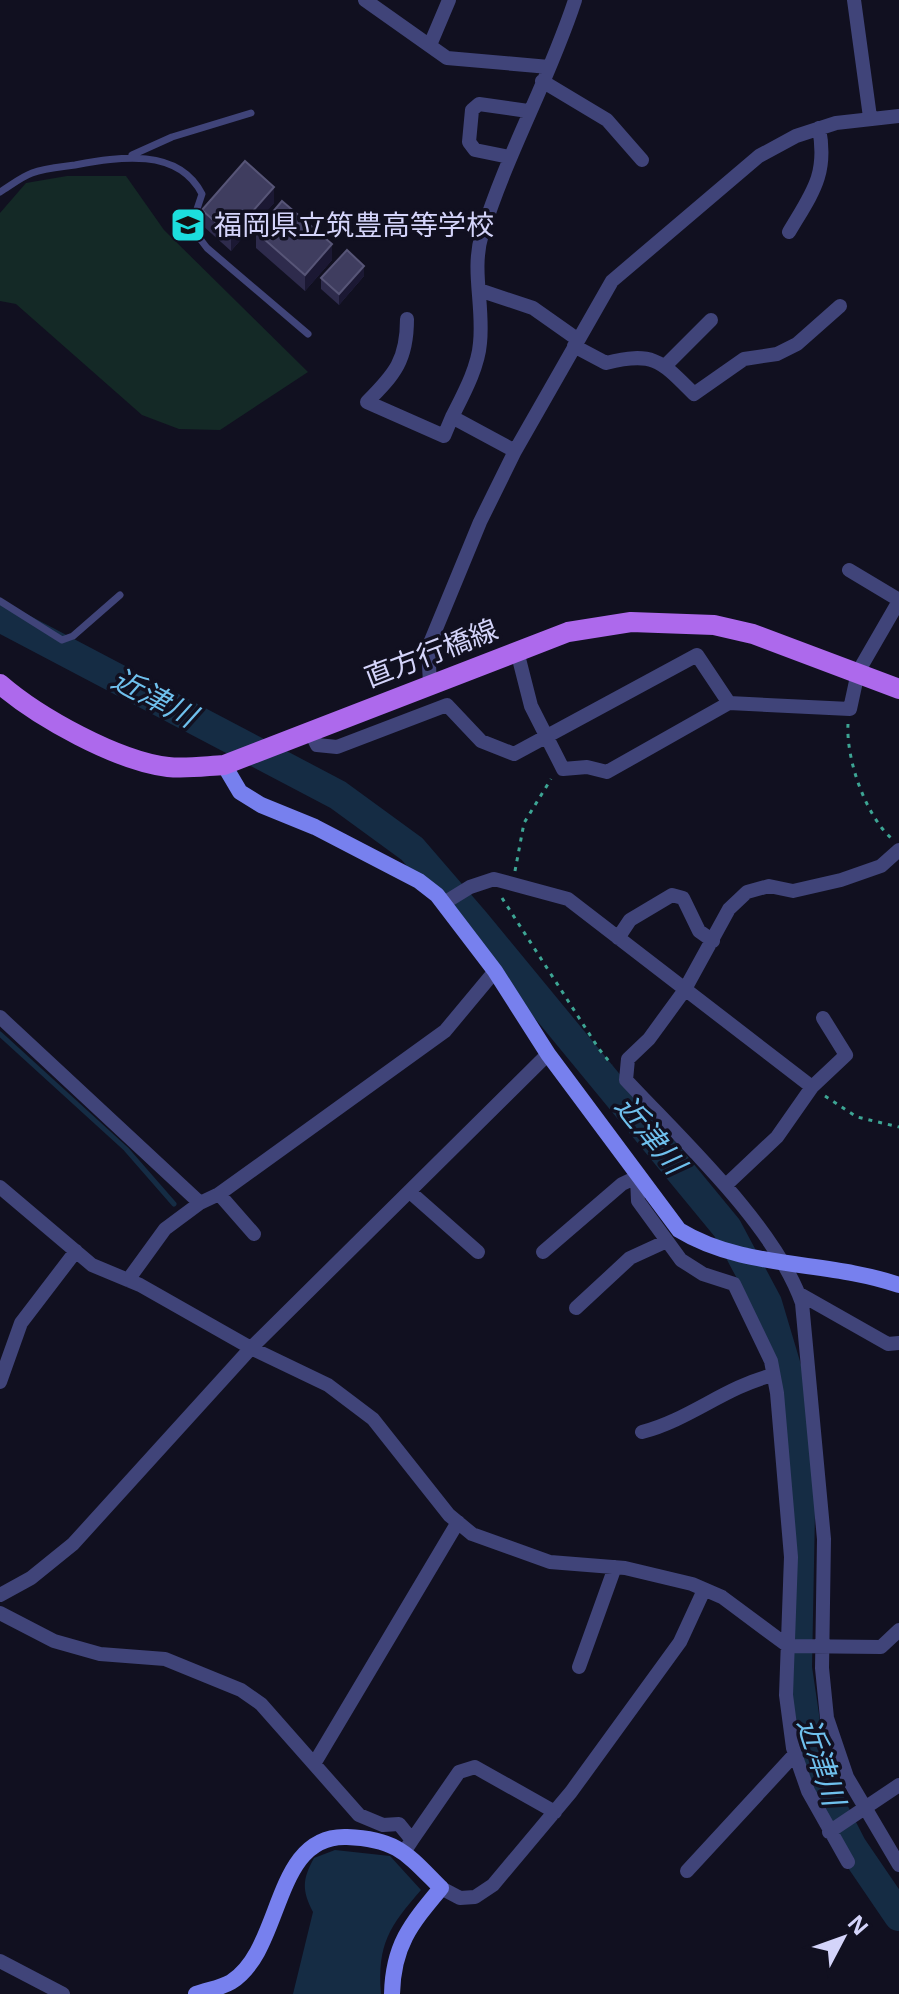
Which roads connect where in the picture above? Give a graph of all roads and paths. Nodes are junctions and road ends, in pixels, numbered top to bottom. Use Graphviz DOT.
graph roads {
  1 [pos="365,0"];
  2 [pos="449,0"];
  3 [pos="575,0"];
  4 [pos="854,0"];
  5 [pos="430,45"];
  6 [pos="549,67"];
  7 [pos="542,81"];
  8 [pos="528,111"];
  9 [pos="251,113"];
  10 [pos="899,116"];
  11 [pos="870,117"];
  12 [pos="819,128"];
  13 [pos="509,157"];
  14 [pos="126,158"];
  15 [pos="642,160"];
  16 [pos="0,192"];
  17 [pos="789,232"];
  18 [pos="479,290"];
  19 [pos="840,306"];
  20 [pos="407,319"];
  21 [pos="711,320"];
  22 [pos="308,334"];
  23 [pos="576,342"];
  24 [pos="665,366"];
  25 [pos="452,417"];
  26 [pos="515,451"];
  27 [pos="849,570"];
  28 [pos="120,595"];
  29 [pos="0,601"];
  30 [pos="899,601"];
  31 [pos="517,651"];
  32 [pos="858,672"];
  33 [pos="430,683"];
  34 [pos="0,684"];
  35 [pos="899,689"];
  36 [pos="729,703"];
  37 [pos="850,709"];
  38 [pos="310,731"];
  39 [pos="545,736"];
  40 [pos="224,765"];
  41 [pos="563,769"];
  42 [pos="899,844"];
  43 [pos="899,850"];
  44 [pos="494,879"];
  45 [pos="513,884"];
  46 [pos="444,903"];
  47 [pos="618,938"];
  48 [pos="713,941"];
  49 [pos="495,971"];
  50 [pos="684,991"];
  51 [pos="0,1017"];
  52 [pos="823,1018"];
  53 [pos="548,1054"];
  54 [pos="626,1080"];
  55 [pos="812,1087"];
  56 [pos="899,1127"];
  57 [pos="637,1177"];
  58 [pos="726,1185"];
  59 [pos="0,1187"];
  60 [pos="410,1192"];
  61 [pos="219,1194"];
  62 [pos="200,1203"];
  63 [pos="254,1234"];
  64 [pos="667,1241"];
  65 [pos="76,1251"];
  66 [pos="478,1252"];
  67 [pos="543,1252"];
  68 [pos="779,1262"];
  69 [pos="128,1280"];
  70 [pos="897,1281"];
  71 [pos="798,1293"];
  72 [pos="576,1308"];
  73 [pos="899,1343"];
  74 [pos="251,1348"];
  75 [pos="773,1375"];
  76 [pos="0,1382"];
  77 [pos="642,1432"];
  78 [pos="458,1522"];
  79 [pos="615,1567"];
  80 [pos="704,1590"];
  81 [pos="0,1595"];
  82 [pos="0,1613"];
  83 [pos="899,1630"];
  84 [pos="788,1646"];
  85 [pos="820,1646"];
  86 [pos="579,1667"];
  87 [pos="795,1754"];
  88 [pos="314,1764"];
  89 [pos="899,1785"];
  90 [pos="862,1811"];
  91 [pos="555,1812"];
  92 [pos="831,1832"];
  93 [pos="408,1846"];
  94 [pos="848,1862"];
  95 [pos="899,1865"];
  96 [pos="687,1871"];
  97 [pos="441,1888"];
  98 [pos="0,1961"];
  99 [pos="63,1994"];
  100 [pos="196,1994"];
  101 [pos="392,1994"];
  1 -- 5 [label="street"];
  2 -- 5 [label="street"];
  3 -- 6 [label="street"];
  4 -- 11 [label="street"];
  5 -- 6 [label="street"];
  6 -- 7 [label="street"];
  7 -- 8 [label="street"];
  7 -- 15 [label="street"];
  8 -- 13 [label="street"];
  8 -- 13 [label="street"];
  9 -- 14 [label="lane"];
  10 -- 11 [label="street"];
  11 -- 12 [label="street"];
  12 -- 17 [label="street"];
  12 -- 23 [label="street"];
  13 -- 18 [label="street"];
  14 -- 16 [label="lane"];
  14 -- 22 [label="lane"];
  18 -- 23 [label="street"];
  18 -- 25 [label="street"];
  19 -- 24 [label="street"];
  20 -- 25 [label="street"];
  21 -- 24 [label="street"];
  23 -- 24 [label="street"];
  23 -- 26 [label="street"];
  25 -- 26 [label="street"];
  26 -- 33 [label="street"];
  27 -- 30 [label="street"];
  28 -- 29 [label="lane"];
  30 -- 32 [label="street"];
  31 -- 32 [label="main road, 直方行橋線"];
  31 -- 33 [label="main road, 直方行橋線"];
  31 -- 39 [label="street"];
  32 -- 35 [label="main road, 直方行橋線"];
  32 -- 37 [label="street"];
  33 -- 38 [label="main road, 直方行橋線"];
  34 -- 40 [label="main road, 直方行橋線"];
  36 -- 37 [label="street"];
  36 -- 39 [label="street"];
  36 -- 41 [label="street"];
  37 -- 42 [label="path"];
  38 -- 39 [label="street"];
  38 -- 40 [label="main road, 直方行橋線"];
  39 -- 41 [label="street"];
  40 -- 46 [label="street"];
  41 -- 45 [label="path"];
  43 -- 48 [label="street"];
  44 -- 45 [label="street"];
  44 -- 46 [label="street"];
  44 -- 54 [label="path"];
  45 -- 47 [label="street"];
  46 -- 49 [label="street"];
  47 -- 48 [label="street"];
  47 -- 50 [label="street"];
  48 -- 50 [label="street"];
  49 -- 53 [label="street"];
  49 -- 61 [label="street"];
  50 -- 54 [label="street"];
  50 -- 55 [label="street"];
  51 -- 62 [label="street"];
  52 -- 55 [label="street"];
  53 -- 57 [label="street"];
  53 -- 60 [label="street"];
  54 -- 58 [label="street"];
  55 -- 56 [label="path"];
  55 -- 58 [label="street"];
  57 -- 64 [label="street"];
  57 -- 67 [label="street"];
  57 -- 68 [label="street"];
  58 -- 68 [label="street"];
  59 -- 65 [label="street"];
  60 -- 66 [label="street"];
  60 -- 74 [label="street"];
  61 -- 62 [label="street"];
  61 -- 63 [label="street"];
  62 -- 69 [label="street"];
  64 -- 72 [label="street"];
  64 -- 75 [label="street"];
  65 -- 69 [label="street"];
  65 -- 76 [label="street"];
  68 -- 70 [label="street"];
  68 -- 71 [label="street"];
  69 -- 74 [label="street"];
  71 -- 73 [label="street"];
  71 -- 85 [label="street"];
  74 -- 78 [label="street"];
  74 -- 81 [label="street"];
  75 -- 77 [label="street"];
  75 -- 84 [label="street"];
  78 -- 79 [label="street"];
  78 -- 88 [label="street"];
  79 -- 80 [label="street"];
  79 -- 86 [label="street"];
  80 -- 84 [label="street"];
  80 -- 91 [label="street"];
  82 -- 88 [label="street"];
  83 -- 85 [label="street"];
  84 -- 85 [label="street"];
  84 -- 87 [label="street"];
  85 -- 90 [label="street"];
  87 -- 92 [label="street"];
  87 -- 96 [label="street"];
  88 -- 93 [label="street"];
  89 -- 90 [label="street"];
  90 -- 92 [label="street"];
  90 -- 95 [label="street"];
  91 -- 93 [label="street"];
  91 -- 97 [label="street"];
  92 -- 94 [label="street"];
  93 -- 97 [label="street"];
  93 -- 100 [label="street"];
  97 -- 101 [label="street"];
  98 -- 99 [label="street"];
}
